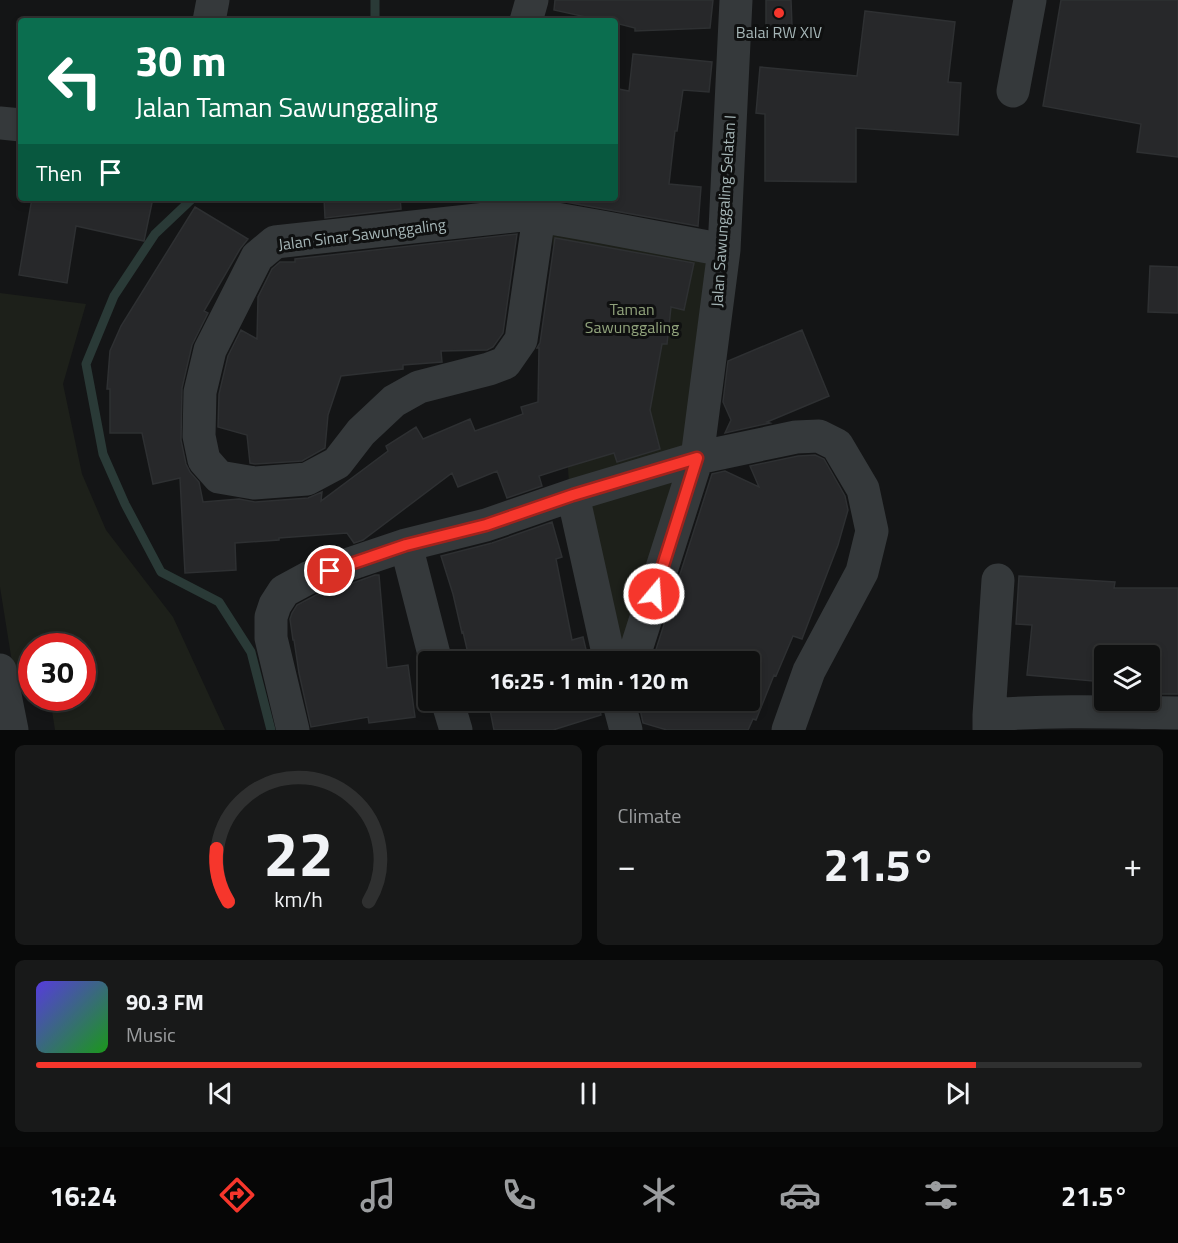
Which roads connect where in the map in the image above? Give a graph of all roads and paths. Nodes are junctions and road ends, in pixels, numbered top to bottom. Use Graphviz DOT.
graph roads {
  1 [pos="213,0"];
  2 [pos="532,0"];
  3 [pos="736,0"];
  4 [pos="1030,0"];
  5 [pos="210,18"];
  6 [pos="527,18"];
  7 [pos="1013,91"];
  8 [pos="538,207"];
  9 [pos="724,250"];
  10 [pos="697,458"];
  11 [pos="573,495"];
  12 [pos="406,545"];
  13 [pos="998,580"];
  14 [pos="433,651"];
  15 [pos="608,651"];
  16 [pos="636,651"];
  17 [pos="2,689"];
  18 [pos="450,711"];
  19 [pos="1178,713"];
  20 [pos="989,723"];
  21 [pos="12,730"];
  22 [pos="293,730"];
  23 [pos="456,730"];
  24 [pos="788,730"];
  1 -- 5 [label="street"];
  2 -- 6 [label="street"];
  3 -- 9 [label="street, Jalan Sawunggaling Selatan I"];
  4 -- 7 [label="street"];
  8 -- 8 [label="street, Jalan Sinar Sawunggaling"];
  8 -- 9 [label="street, Jalan Sinar Sawunggaling"];
  9 -- 10 [label="street, Jalan Sawunggaling Selatan I"];
  10 -- 11 [label="street"];
  10 -- 16 [label="street, Jalan Sawunggaling Selatan I"];
  10 -- 24 [label="street"];
  11 -- 12 [label="street"];
  11 -- 15 [label="street"];
  12 -- 14 [label="street"];
  12 -- 22 [label="street"];
  13 -- 20 [label="street"];
  17 -- 21 [label="street"];
  18 -- 23 [label="street"];
  19 -- 20 [label="street"];
}
